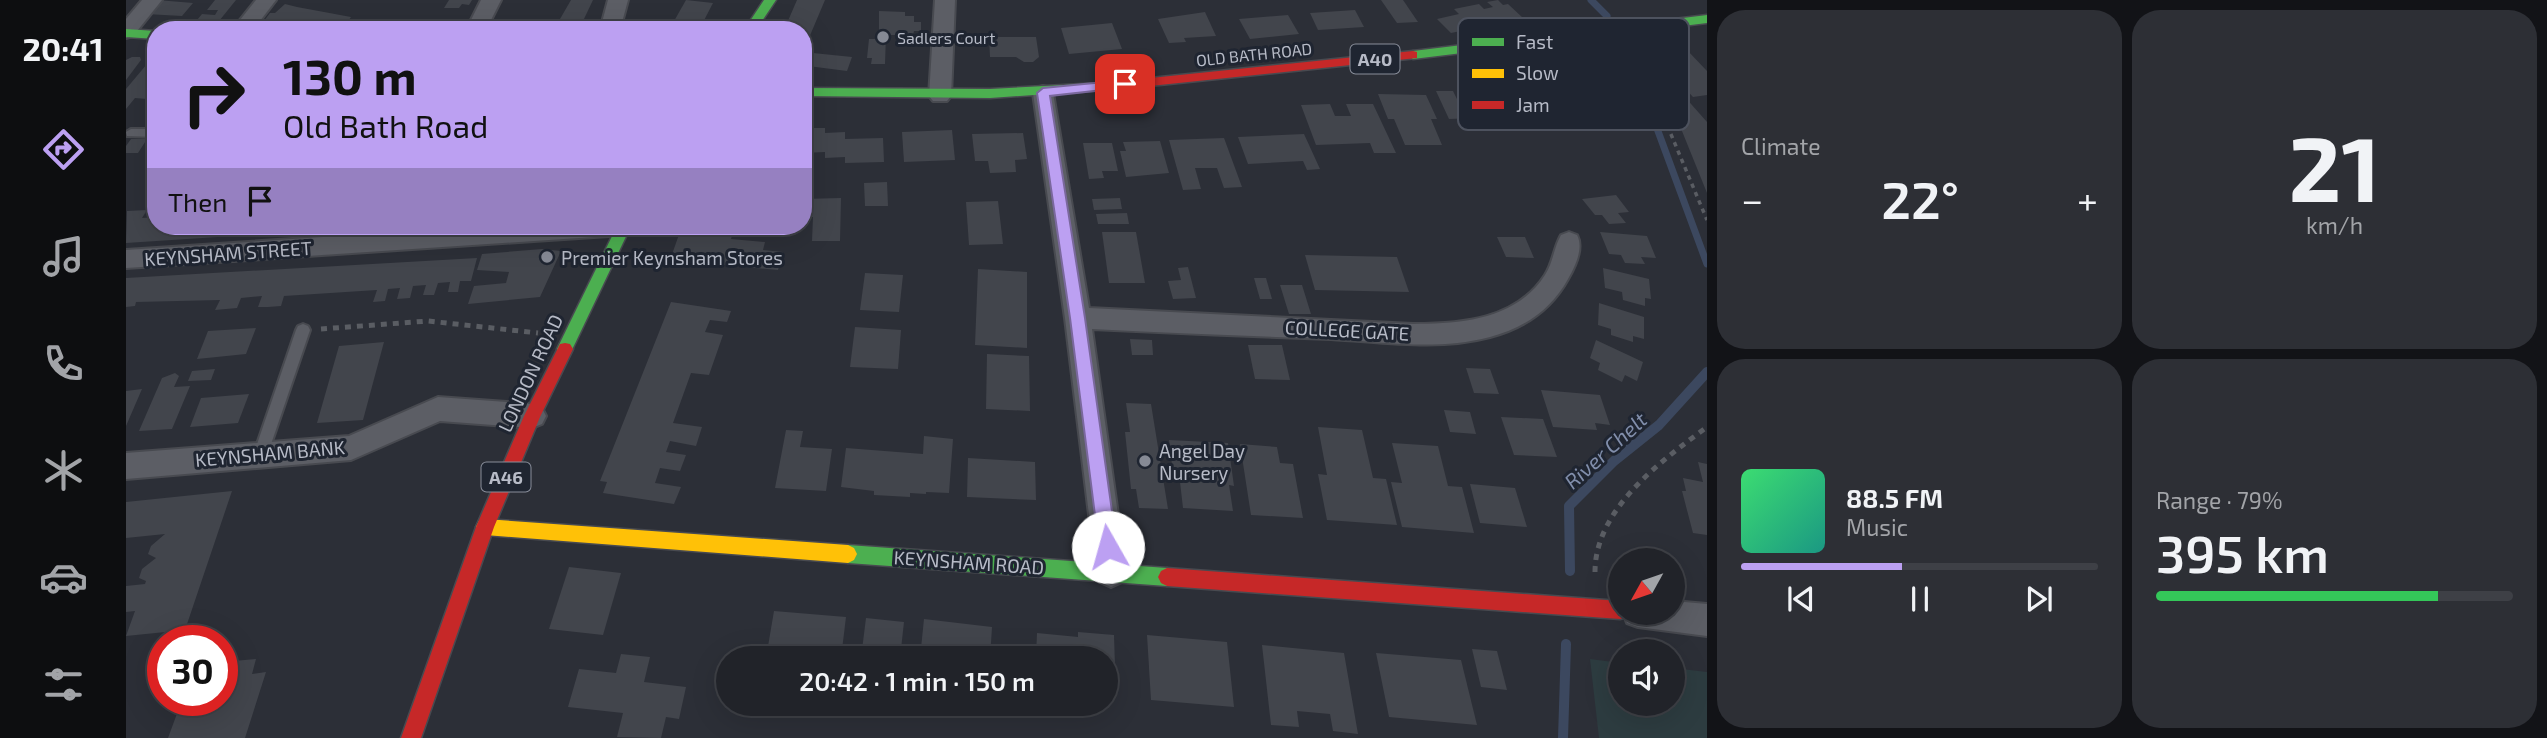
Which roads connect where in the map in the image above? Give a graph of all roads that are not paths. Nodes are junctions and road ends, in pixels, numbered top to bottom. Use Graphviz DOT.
graph roads {
  1 [pos="152,0"];
  2 [pos="265,0"];
  3 [pos="491,0"];
  4 [pos="618,0"];
  5 [pos="770,0"];
  6 [pos="945,0"];
  7 [pos="1707,19"];
  8 [pos="249,21"];
  9 [pos="480,21"];
  10 [pos="612,21"];
  11 [pos="756,21"];
  12 [pos="1689,21"];
  13 [pos="126,32"];
  14 [pos="147,34"];
  15 [pos="1458,50"];
  16 [pos="812,92"];
  17 [pos="1043,93"];
  18 [pos="940,96"];
  19 [pos="131,133"];
  20 [pos="147,134"];
  21 [pos="488,235"];
  22 [pos="620,235"];
  23 [pos="1569,241"];
  24 [pos="126,259"];
  25 [pos="1078,318"];
  26 [pos="303,330"];
  27 [pos="532,416"];
  28 [pos="261,453"];
  29 [pos="126,466"];
  30 [pos="485,527"];
  31 [pos="1111,572"];
  32 [pos="1608,609"];
  33 [pos="1685,618"];
  34 [pos="1707,621"];
  35 [pos="411,738"];
  1 -- 13 [label="street"];
  2 -- 8 [label="street"];
  3 -- 9 [label="street"];
  4 -- 10 [label="street"];
  5 -- 11 [label="main road"];
  6 -- 18 [label="street"];
  7 -- 12 [label="main road, OLD BATH ROAD / A40"];
  13 -- 14 [label="main road"];
  15 -- 17 [label="main road, OLD BATH ROAD / A40"];
  16 -- 18 [label="main road, OLD BATH ROAD / A40"];
  17 -- 18 [label="main road, OLD BATH ROAD / A40"];
  17 -- 25 [label="street"];
  19 -- 20 [label="lane"];
  21 -- 24 [label="street, KEYNSHAM STREET"];
  22 -- 27 [label="main road, LONDON ROAD / A46"];
  23 -- 25 [label="street, COLLEGE GATE"];
  25 -- 31 [label="street"];
  26 -- 28 [label="lane"];
  27 -- 28 [label="street, KEYNSHAM BANK"];
  27 -- 30 [label="main road, LONDON ROAD / A46"];
  28 -- 29 [label="street, KEYNSHAM BANK"];
  30 -- 31 [label="main road, KEYNSHAM ROAD"];
  30 -- 35 [label="main road, LONDON ROAD / A46"];
  31 -- 32 [label="main road, KEYNSHAM ROAD"];
  33 -- 34 [label="street"];
}
